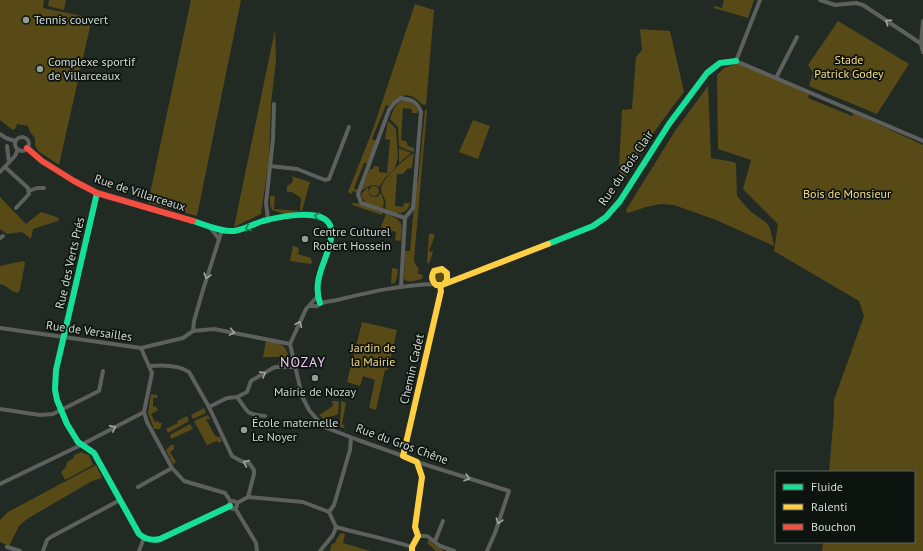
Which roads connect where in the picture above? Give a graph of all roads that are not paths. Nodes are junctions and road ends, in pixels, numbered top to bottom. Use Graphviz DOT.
graph roads {
  1 [pos="760,0"];
  2 [pos="820,0"];
  3 [pos="923,21"];
  4 [pos="797,37"];
  5 [pos="922,45"];
  6 [pos="923,52"];
  7 [pos="735,61"];
  8 [pos="776,78"];
  9 [pos="274,104"];
  10 [pos="349,127"];
  11 [pos="0,134"];
  12 [pos="15,141"];
  13 [pos="923,141"];
  14 [pos="7,146"];
  15 [pos="27,148"];
  16 [pos="18,149"];
  17 [pos="9,162"];
  18 [pos="270,166"];
  19 [pos="5,167"];
  20 [pos="0,172"];
  21 [pos="44,188"];
  22 [pos="29,191"];
  23 [pos="97,193"];
  24 [pos="16,208"];
  25 [pos="405,218"];
  26 [pos="268,220"];
  27 [pos="210,227"];
  28 [pos="222,230"];
  29 [pos="219,239"];
  30 [pos="448,275"];
  31 [pos="465,275"];
  32 [pos="438,283"];
  33 [pos="400,287"];
  34 [pos="319,300"];
  35 [pos="0,328"];
  36 [pos="193,331"];
  37 [pos="64,338"];
  38 [pos="290,344"];
  39 [pos="141,348"];
  40 [pos="150,366"];
  41 [pos="295,367"];
  42 [pos="103,371"];
  43 [pos="237,398"];
  44 [pos="209,408"];
  45 [pos="0,410"];
  46 [pos="61,411"];
  47 [pos="144,412"];
  48 [pos="265,416"];
  49 [pos="351,438"];
  50 [pos="81,445"];
  51 [pos="404,456"];
  52 [pos="417,462"];
  53 [pos="172,468"];
  54 [pos="0,484"];
  55 [pos="138,487"];
  56 [pos="248,497"];
  57 [pos="120,500"];
  58 [pos="233,505"];
  59 [pos="329,512"];
  60 [pos="443,521"];
  61 [pos="336,527"];
  62 [pos="418,536"];
  63 [pos="144,538"];
  64 [pos="435,541"];
  65 [pos="7,546"];
  66 [pos="412,549"];
  67 [pos="20,551"];
  68 [pos="43,551"];
  69 [pos="139,551"];
  70 [pos="257,551"];
  71 [pos="320,551"];
  72 [pos="454,551"];
  73 [pos="487,551"];
  1 -- 7 [label="street"];
  5 -- 2 [label="street, one-way"];
  3 -- 5 [label="street"];
  4 -- 8 [label="street"];
  5 -- 6 [label="street"];
  7 -- 8 [label="street"];
  7 -- 31 [label="street, Rue du Bois Clair"];
  8 -- 13 [label="street"];
  9 -- 18 [label="street"];
  10 -- 18 [label="street"];
  11 -- 12 [label="street"];
  12 -- 15 [label="street"];
  12 -- 16 [label="street"];
  14 -- 17 [label="street"];
  15 -- 16 [label="street"];
  15 -- 23 [label="street, Rue de Villarceaux"];
  16 -- 17 [label="street"];
  17 -- 19 [label="street"];
  18 -- 26 [label="street"];
  19 -- 20 [label="street"];
  19 -- 22 [label="street"];
  21 -- 22 [label="street"];
  22 -- 24 [label="street"];
  23 -- 27 [label="street, Rue de Villarceaux"];
  23 -- 37 [label="street, Rue des Verts Prés"];
  25 -- 25 [label="street"];
  25 -- 33 [label="street"];
  26 -- 28 [label="street, Rue de Villarceaux, one-way"];
  34 -- 26 [label="street, Rue de Villarceaux, one-way"];
  27 -- 28 [label="street, Rue de Villarceaux"];
  27 -- 29 [label="street"];
  28 -- 29 [label="street"];
  29 -- 36 [label="street, one-way"];
  30 -- 31 [label="street, Rue du Bois Clair"];
  30 -- 32 [label="street, Chemin Cadet"];
  30 -- 32 [label="street, Rue du Bois Clair"];
  31 -- 32 [label="street, Rue du Bois Clair"];
  32 -- 33 [label="street, Rue du Bois Clair"];
  32 -- 51 [label="street, Chemin Cadet"];
  33 -- 34 [label="street, Rue du Bois Clair"];
  38 -- 34 [label="street, one-way"];
  35 -- 37 [label="street, Rue de Versailles"];
  36 -- 38 [label="street, Rue de Versailles, one-way"];
  36 -- 39 [label="street, Rue de Versailles"];
  37 -- 39 [label="street, Rue de Versailles"];
  37 -- 46 [label="street"];
  38 -- 41 [label="street"];
  39 -- 40 [label="street"];
  40 -- 44 [label="street"];
  40 -- 47 [label="street"];
  43 -- 41 [label="street, one-way"];
  41 -- 49 [label="street, Rue du Gros Chêne"];
  42 -- 46 [label="street"];
  43 -- 44 [label="street"];
  43 -- 48 [label="street"];
  56 -- 44 [label="street, one-way"];
  45 -- 46 [label="street"];
  46 -- 50 [label="street"];
  50 -- 47 [label="street, one-way"];
  47 -- 53 [label="street"];
  49 -- 51 [label="street, Rue du Gros Chêne"];
  49 -- 59 [label="street"];
  50 -- 54 [label="street"];
  50 -- 57 [label="street"];
  51 -- 52 [label="street, Rue du Gros Chêne"];
  52 -- 62 [label="street"];
  52 -- 73 [label="street, Rue du Gros Chêne, one-way"];
  53 -- 55 [label="street"];
  53 -- 58 [label="street"];
  56 -- 58 [label="street"];
  56 -- 59 [label="street"];
  57 -- 63 [label="street"];
  57 -- 68 [label="street"];
  58 -- 63 [label="street"];
  58 -- 70 [label="street"];
  59 -- 61 [label="street"];
  60 -- 64 [label="street"];
  61 -- 66 [label="street"];
  61 -- 71 [label="street"];
  62 -- 64 [label="street"];
  62 -- 66 [label="street"];
  63 -- 69 [label="street"];
  64 -- 72 [label="street"];
  65 -- 67 [label="street"];
}
